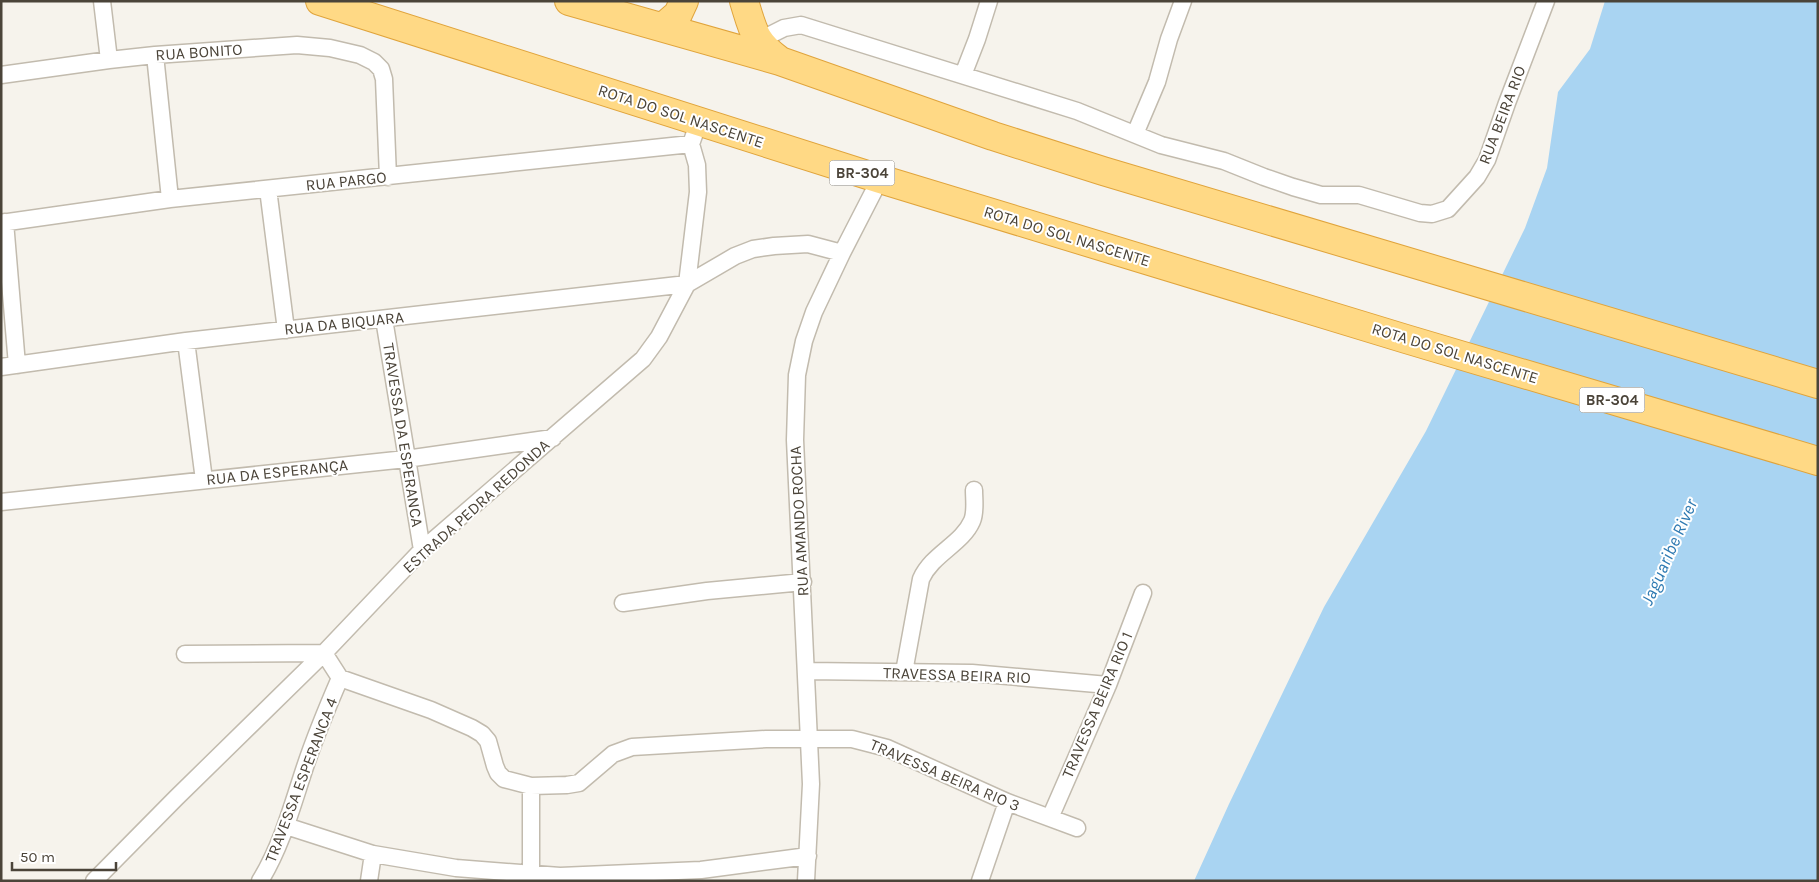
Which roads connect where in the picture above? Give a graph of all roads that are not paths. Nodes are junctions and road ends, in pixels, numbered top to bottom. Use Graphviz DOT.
graph roads {
  1 [pos="102,1"];
  2 [pos="320,1"];
  3 [pos="569,1"];
  4 [pos="684,1"];
  5 [pos="744,1"];
  6 [pos="989,1"];
  7 [pos="1183,1"];
  8 [pos="1546,1"];
  9 [pos="663,27"];
  10 [pos="758,41"];
  11 [pos="155,55"];
  12 [pos="109,60"];
  13 [pos="780,61"];
  14 [pos="1,75"];
  15 [pos="962,76"];
  16 [pos="695,133"];
  17 [pos="1135,134"];
  18 [pos="388,177"];
  19 [pos="880,179"];
  20 [pos="268,189"];
  21 [pos="170,199"];
  22 [pos="3,222"];
  23 [pos="842,253"];
  24 [pos="687,284"];
  25 [pos="384,319"];
  26 [pos="286,330"];
  27 [pos="186,341"];
  28 [pos="9,366"];
  29 [pos="1818,384"];
  30 [pos="553,438"];
  31 [pos="406,459"];
  32 [pos="1818,461"];
  33 [pos="204,480"];
  34 [pos="974,490"];
  35 [pos="1,502"];
  36 [pos="422,550"];
  37 [pos="802,582"];
  38 [pos="1143,593"];
  39 [pos="623,603"];
  40 [pos="185,654"];
  41 [pos="324,654"];
  42 [pos="806,671"];
  43 [pos="904,672"];
  44 [pos="340,678"];
  45 [pos="1108,685"];
  46 [pos="810,740"];
  47 [pos="531,786"];
  48 [pos="1007,802"];
  49 [pos="1050,818"];
  50 [pos="286,826"];
  51 [pos="1076,828"];
  52 [pos="373,854"];
  53 [pos="808,856"];
  54 [pos="531,873"];
  55 [pos="94,881"];
  56 [pos="260,881"];
  57 [pos="369,881"];
  58 [pos="806,881"];
  59 [pos="980,881"];
  1 -- 12 [label="street"];
  2 -- 16 [label="highway, ROTA DO SOL NASCENTE / BR-304"];
  3 -- 9 [label="highway"];
  4 -- 9 [label="highway"];
  5 -- 10 [label="highway"];
  6 -- 15 [label="street"];
  7 -- 17 [label="street"];
  8 -- 17 [label="street, RUA BEIRA RIO"];
  9 -- 13 [label="highway"];
  10 -- 13 [label="highway"];
  10 -- 15 [label="street, RUA BEIRA RIO"];
  11 -- 12 [label="street, RUA BONITO"];
  11 -- 18 [label="street, RUA BONITO"];
  11 -- 21 [label="street"];
  12 -- 14 [label="street, RUA BONITO"];
  13 -- 29 [label="highway"];
  15 -- 17 [label="street, RUA BEIRA RIO"];
  16 -- 18 [label="street, RUA PARGO"];
  16 -- 19 [label="highway, ROTA DO SOL NASCENTE / BR-304"];
  16 -- 24 [label="street"];
  18 -- 20 [label="street, RUA PARGO"];
  19 -- 23 [label="street, RUA AMANDO ROCHA"];
  19 -- 32 [label="highway, ROTA DO SOL NASCENTE / BR-304"];
  20 -- 21 [label="street, RUA PARGO"];
  20 -- 26 [label="street"];
  21 -- 22 [label="street, RUA PARGO"];
  22 -- 28 [label="street"];
  23 -- 24 [label="street"];
  23 -- 37 [label="street, RUA AMANDO ROCHA"];
  24 -- 25 [label="street, RUA DA BIQUARA"];
  24 -- 30 [label="street, ESTRADA PEDRA REDONDA"];
  25 -- 26 [label="street, RUA DA BIQUARA"];
  25 -- 31 [label="street, TRAVESSA DA ESPERANCA"];
  26 -- 27 [label="street, RUA DA BIQUARA"];
  27 -- 28 [label="street, RUA DA BIQUARA"];
  27 -- 33 [label="street"];
  30 -- 31 [label="street, RUA DA ESPERANÇA"];
  30 -- 36 [label="street, ESTRADA PEDRA REDONDA"];
  31 -- 33 [label="street, RUA DA ESPERANÇA"];
  31 -- 36 [label="street, TRAVESSA DA ESPERANCA"];
  33 -- 35 [label="street, RUA DA ESPERANÇA"];
  34 -- 43 [label="street"];
  36 -- 41 [label="street, ESTRADA PEDRA REDONDA"];
  37 -- 39 [label="street"];
  37 -- 42 [label="street, RUA AMANDO ROCHA"];
  38 -- 45 [label="street, TRAVESSA BEIRA RIO 1"];
  40 -- 41 [label="street"];
  41 -- 44 [label="street"];
  41 -- 55 [label="street, ESTRADA PEDRA REDONDA"];
  42 -- 43 [label="street, TRAVESSA BEIRA RIO"];
  42 -- 46 [label="street, RUA AMANDO ROCHA"];
  43 -- 45 [label="street, TRAVESSA BEIRA RIO"];
  44 -- 47 [label="street, TRAVESSA BEIRA RIO 3"];
  44 -- 50 [label="street, TRAVESSA ESPERANCA 4"];
  45 -- 49 [label="street, TRAVESSA BEIRA RIO 1"];
  46 -- 47 [label="street, TRAVESSA BEIRA RIO 3"];
  46 -- 48 [label="street, TRAVESSA BEIRA RIO 3"];
  46 -- 53 [label="street, RUA AMANDO ROCHA"];
  47 -- 54 [label="street"];
  48 -- 49 [label="street, TRAVESSA BEIRA RIO 3"];
  48 -- 59 [label="street"];
  49 -- 51 [label="street, TRAVESSA BEIRA RIO 3"];
  50 -- 52 [label="street"];
  50 -- 56 [label="street, TRAVESSA ESPERANCA 4"];
  52 -- 54 [label="street"];
  52 -- 57 [label="street"];
  53 -- 54 [label="street"];
  53 -- 58 [label="street, RUA AMANDO ROCHA"];
}
